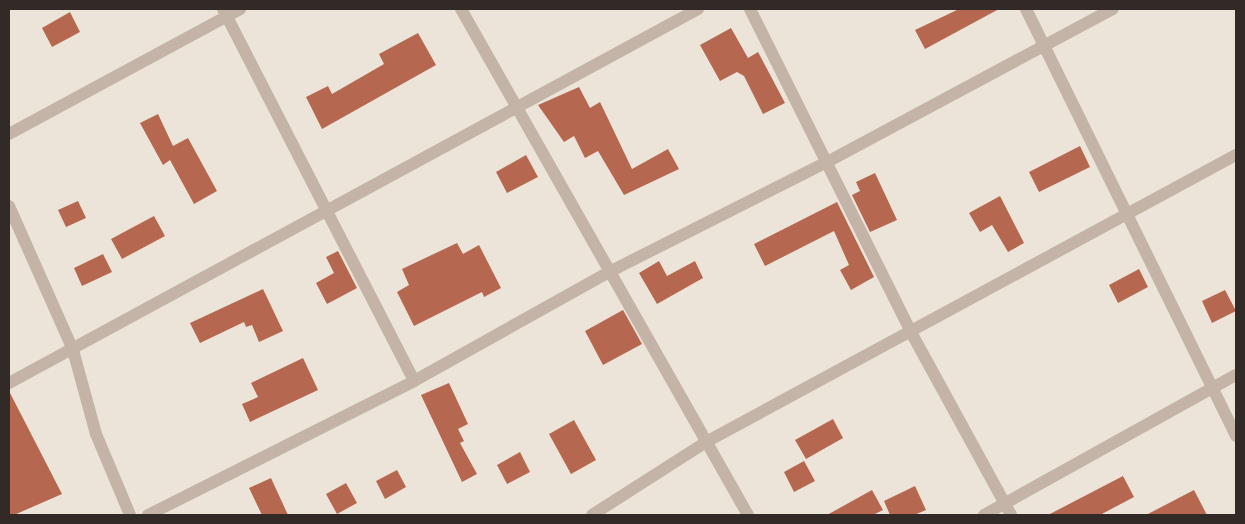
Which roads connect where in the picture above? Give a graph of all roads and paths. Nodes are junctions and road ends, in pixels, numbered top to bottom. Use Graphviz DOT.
graph roads {
  1 [pos="240,9"];
  2 [pos="461,9"];
  3 [pos="698,9"];
  4 [pos="750,9"];
  5 [pos="1026,9"];
  6 [pos="1113,9"];
  7 [pos="225,12"];
  8 [pos="1043,45"];
  9 [pos="518,110"];
  10 [pos="9,134"];
  11 [pos="1236,155"];
  12 [pos="829,161"];
  13 [pos="9,206"];
  14 [pos="328,213"];
  15 [pos="1128,216"];
  16 [pos="609,272"];
  17 [pos="912,334"];
  18 [pos="73,350"];
  19 [pos="1236,375"];
  20 [pos="414,381"];
  21 [pos="9,383"];
  22 [pos="1213,388"];
  23 [pos="1236,436"];
  24 [pos="706,442"];
  25 [pos="1004,504"];
  26 [pos="130,515"];
  27 [pos="148,515"];
  28 [pos="592,515"];
  29 [pos="748,515"];
  30 [pos="984,515"];
  31 [pos="1011,515"];
  1 -- 7 [label="street"];
  2 -- 9 [label="street"];
  3 -- 9 [label="street"];
  4 -- 12 [label="street"];
  5 -- 8 [label="street"];
  6 -- 8 [label="street"];
  7 -- 10 [label="street"];
  7 -- 14 [label="street"];
  8 -- 12 [label="street"];
  8 -- 15 [label="street"];
  9 -- 14 [label="street"];
  9 -- 16 [label="street"];
  11 -- 15 [label="street"];
  12 -- 16 [label="street"];
  12 -- 17 [label="street"];
  13 -- 18 [label="street"];
  14 -- 18 [label="street"];
  14 -- 20 [label="street"];
  15 -- 17 [label="street"];
  15 -- 22 [label="street"];
  16 -- 20 [label="street"];
  16 -- 24 [label="street"];
  17 -- 24 [label="street"];
  17 -- 25 [label="street"];
  18 -- 21 [label="street"];
  18 -- 26 [label="street"];
  19 -- 22 [label="street"];
  20 -- 27 [label="street"];
  22 -- 23 [label="street"];
  22 -- 25 [label="street"];
  24 -- 28 [label="street"];
  24 -- 29 [label="street"];
  25 -- 30 [label="street"];
  25 -- 31 [label="street"];
}
